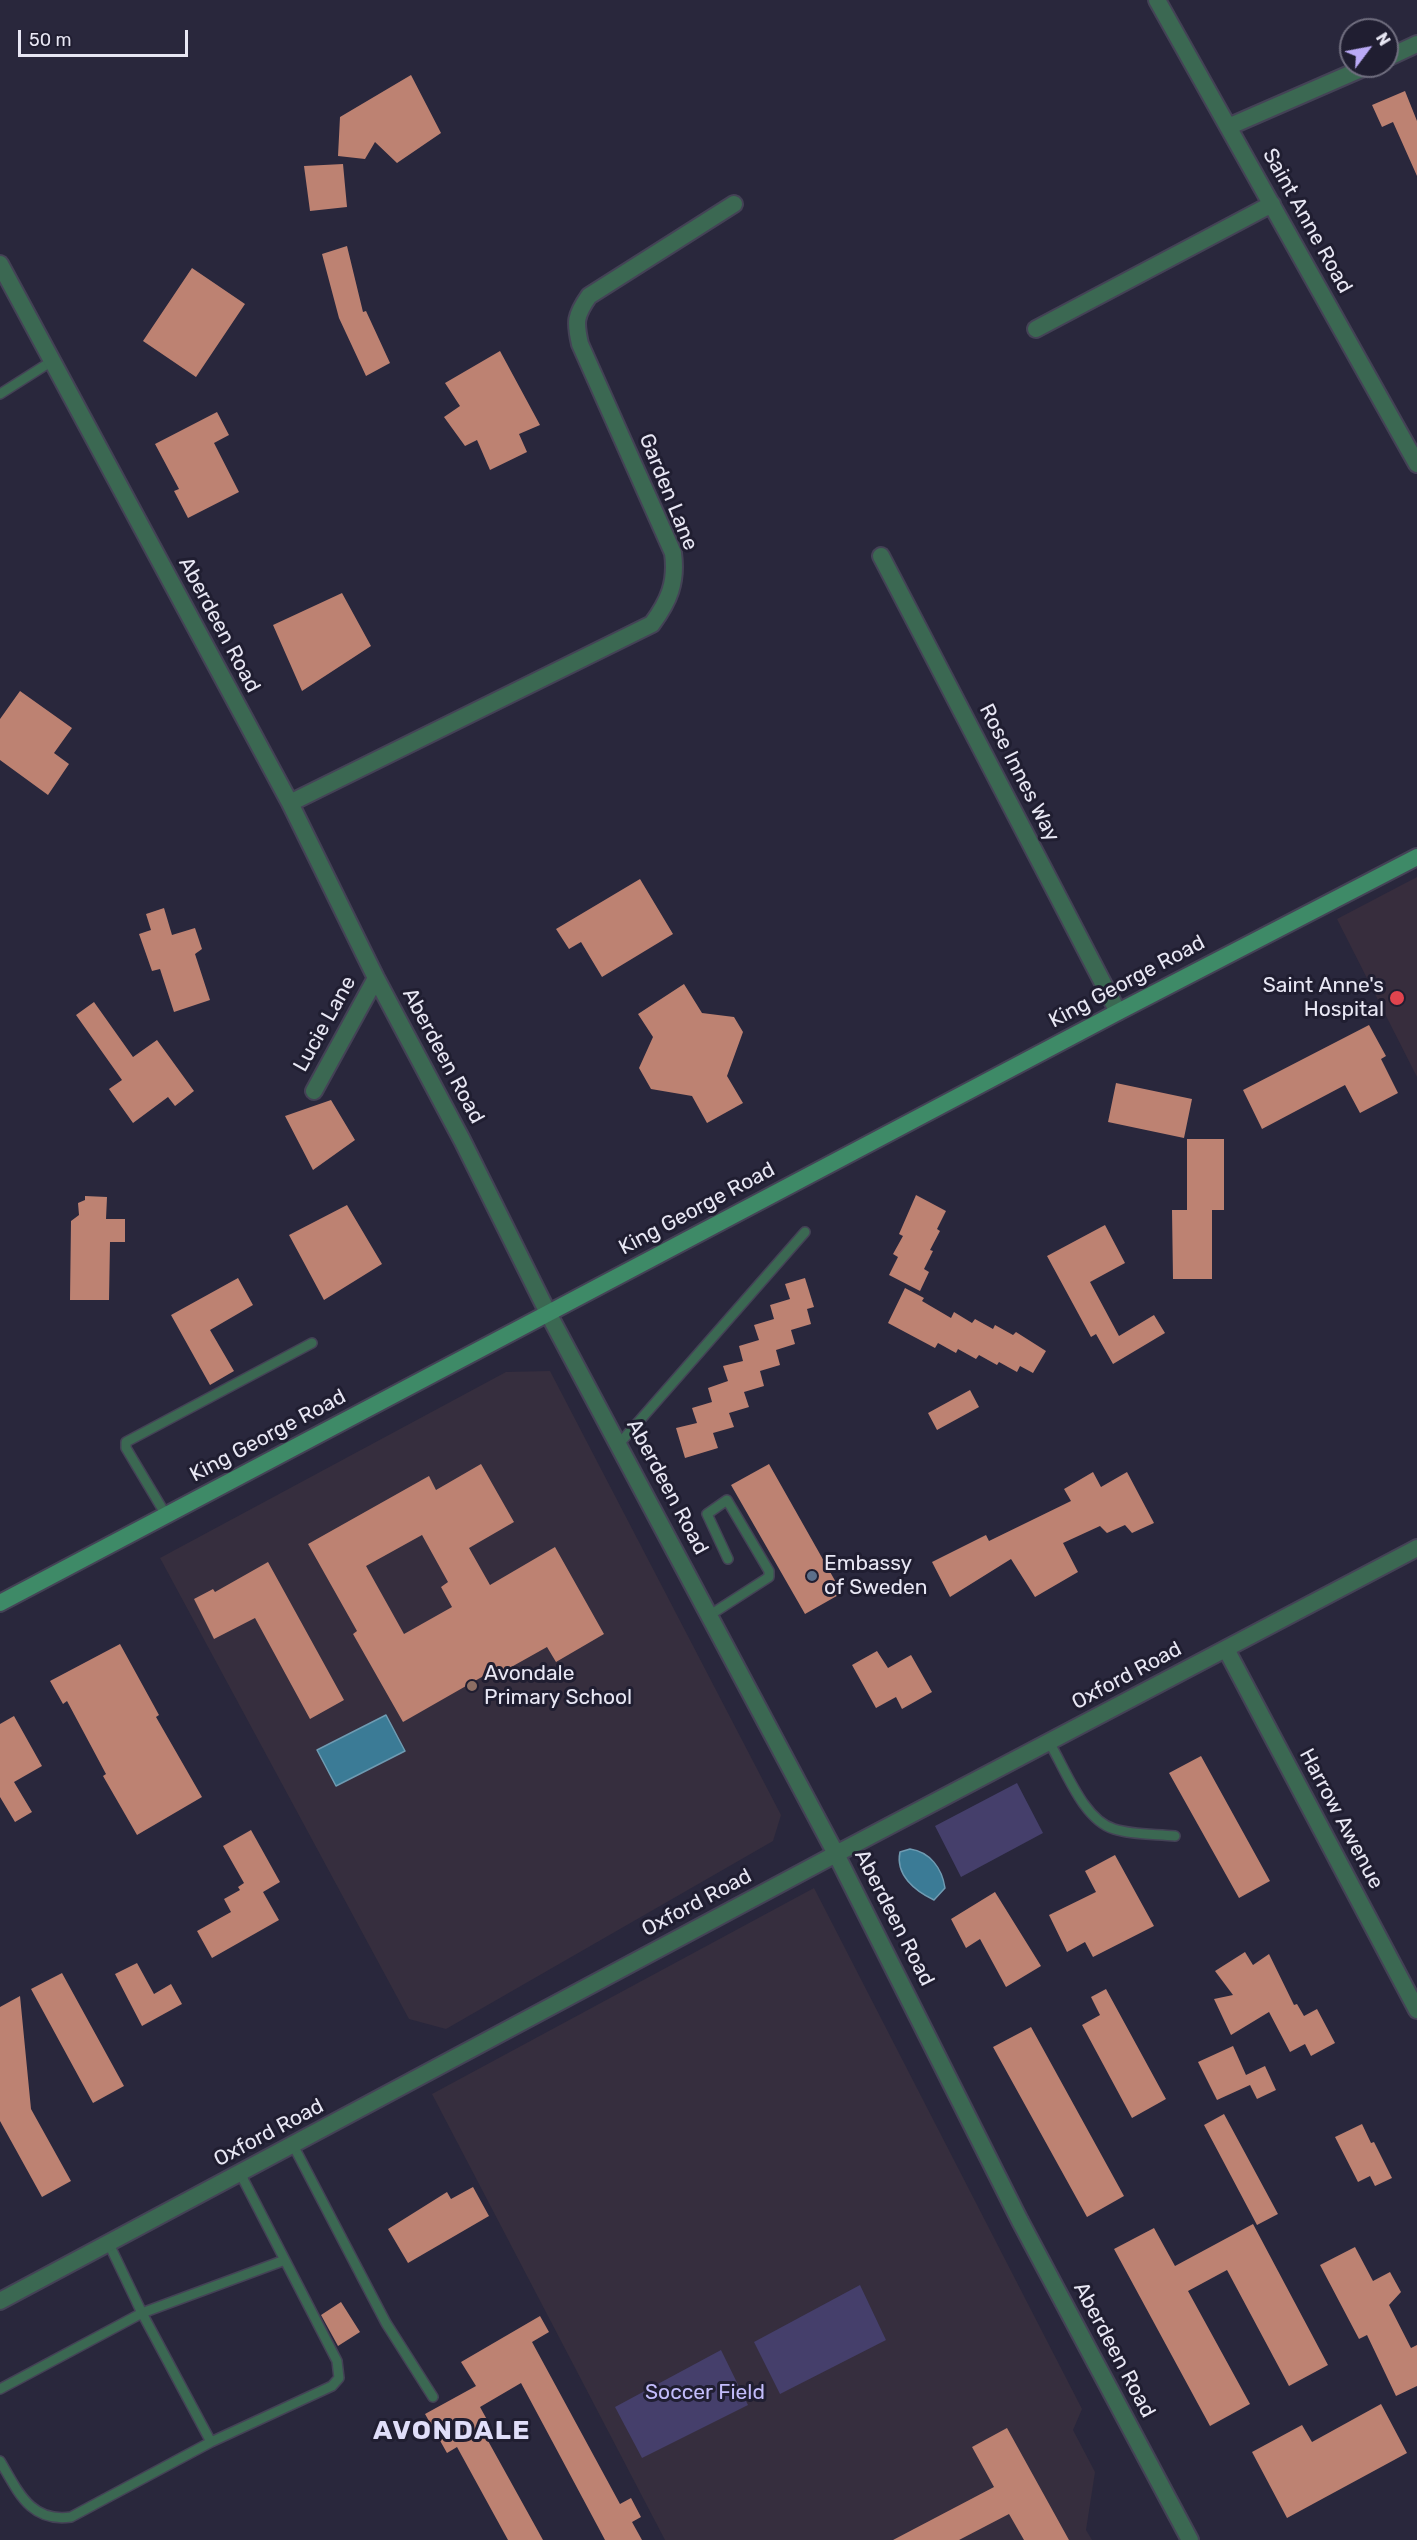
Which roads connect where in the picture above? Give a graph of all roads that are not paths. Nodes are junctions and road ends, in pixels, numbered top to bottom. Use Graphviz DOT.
graph roads {
  1 [pos="1157,0"];
  2 [pos="1417,44"];
  3 [pos="1399,52"];
  4 [pos="1340,78"];
  5 [pos="1228,127"];
  6 [pos="734,204"];
  7 [pos="1272,204"];
  8 [pos="0,264"];
  9 [pos="1036,329"];
  10 [pos="52,361"];
  11 [pos="0,394"];
  12 [pos="1417,464"];
  13 [pos="881,556"];
  14 [pos="290,804"];
  15 [pos="1417,857"];
  16 [pos="376,978"];
  17 [pos="1118,1012"];
  18 [pos="314,1091"];
  19 [pos="805,1232"];
  20 [pos="548,1313"];
  21 [pos="312,1342"];
  22 [pos="620,1444"];
  23 [pos="166,1515"];
  24 [pos="1417,1548"];
  25 [pos="728,1559"];
  26 [pos="0,1603"];
  27 [pos="710,1615"];
  28 [pos="1226,1649"];
  29 [pos="1049,1742"];
  30 [pos="1174,1836"];
  31 [pos="836,1854"];
  32 [pos="1417,2010"];
  33 [pos="293,2145"];
  34 [pos="240,2174"];
  35 [pos="109,2244"];
  36 [pos="285,2260"];
  37 [pos="0,2301"];
  38 [pos="142,2313"];
  39 [pos="0,2389"];
  40 [pos="433,2397"];
  41 [pos="211,2442"];
  42 [pos="0,2461"];
  43 [pos="1190,2540"];
  1 -- 5 [label="street, Saint Anne Road"];
  2 -- 3 [label="street"];
  4 -- 5 [label="street"];
  5 -- 7 [label="street, Saint Anne Road"];
  6 -- 14 [label="street, Garden Lane"];
  7 -- 9 [label="street"];
  7 -- 12 [label="street, Saint Anne Road"];
  8 -- 10 [label="street, Aberdeen Road"];
  10 -- 11 [label="lane"];
  10 -- 14 [label="street, Aberdeen Road"];
  13 -- 17 [label="street, Rose Innes Way"];
  14 -- 16 [label="street, Aberdeen Road"];
  15 -- 17 [label="main road, King George Road"];
  16 -- 18 [label="street, Lucie Lane"];
  16 -- 20 [label="street, Aberdeen Road"];
  17 -- 20 [label="main road, King George Road"];
  19 -- 22 [label="lane"];
  20 -- 22 [label="street, Aberdeen Road"];
  20 -- 23 [label="main road, King George Road"];
  21 -- 23 [label="lane"];
  22 -- 27 [label="street, Aberdeen Road"];
  23 -- 26 [label="main road, King George Road"];
  24 -- 28 [label="street, Oxford Road"];
  25 -- 27 [label="lane"];
  27 -- 31 [label="street, Aberdeen Road"];
  28 -- 29 [label="street, Oxford Road"];
  28 -- 32 [label="street, Harrow Awenue"];
  29 -- 30 [label="lane"];
  29 -- 31 [label="street, Oxford Road"];
  31 -- 33 [label="street, Oxford Road"];
  31 -- 43 [label="street, Aberdeen Road"];
  33 -- 34 [label="street, Oxford Road"];
  33 -- 40 [label="lane"];
  34 -- 35 [label="street, Oxford Road"];
  34 -- 36 [label="lane"];
  35 -- 37 [label="street, Oxford Road"];
  35 -- 38 [label="lane"];
  36 -- 38 [label="lane"];
  36 -- 41 [label="lane"];
  38 -- 39 [label="lane"];
  38 -- 41 [label="lane"];
  41 -- 42 [label="lane"];
}
